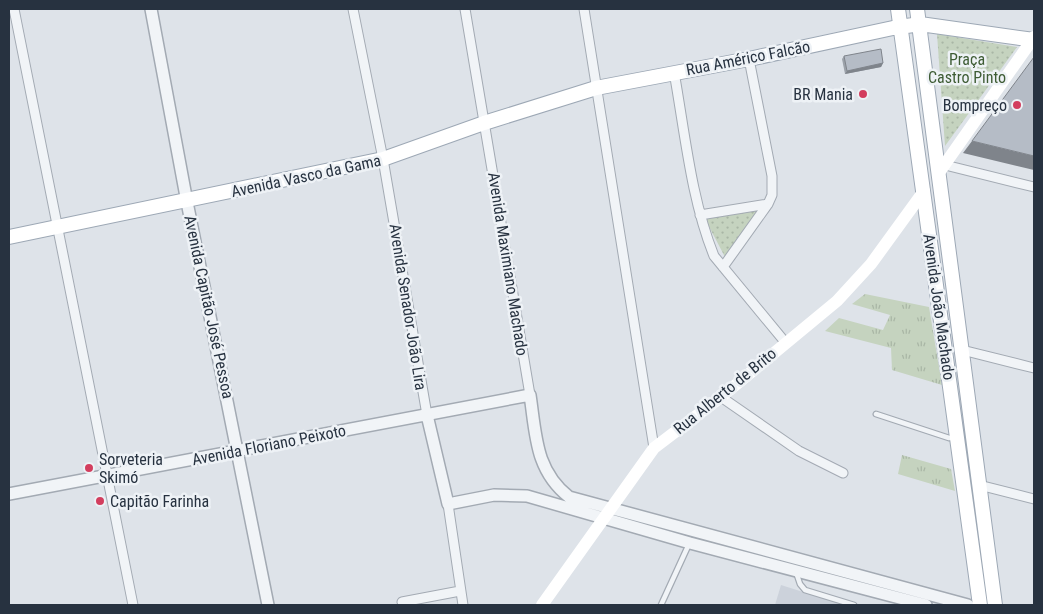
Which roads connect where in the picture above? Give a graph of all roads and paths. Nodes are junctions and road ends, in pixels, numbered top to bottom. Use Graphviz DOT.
graph roads {
  1 [pos="14,9"];
  2 [pos="151,9"];
  3 [pos="353,9"];
  4 [pos="465,9"];
  5 [pos="584,9"];
  6 [pos="898,9"];
  7 [pos="917,9"];
  8 [pos="920,24"];
  9 [pos="901,27"];
  10 [pos="1034,38"];
  11 [pos="749,59"];
  12 [pos="674,72"];
  13 [pos="596,88"];
  14 [pos="484,123"];
  15 [pos="383,159"];
  16 [pos="942,169"];
  17 [pos="1034,188"];
  18 [pos="924,191"];
  19 [pos="187,202"];
  20 [pos="768,204"];
  21 [pos="700,215"];
  22 [pos="59,227"];
  23 [pos="9,237"];
  24 [pos="723,267"];
  25 [pos="785,342"];
  26 [pos="962,350"];
  27 [pos="1034,368"];
  28 [pos="530,395"];
  29 [pos="721,397"];
  30 [pos="876,414"];
  31 [pos="427,415"];
  32 [pos="957,438"];
  33 [pos="654,448"];
  34 [pos="238,451"];
  35 [pos="843,473"];
  36 [pos="108,475"];
  37 [pos="979,485"];
  38 [pos="9,494"];
  39 [pos="1034,499"];
  40 [pos="448,504"];
  41 [pos="608,514"];
  42 [pos="690,543"];
  43 [pos="795,558"];
  44 [pos="796,571"];
  45 [pos="913,590"];
  46 [pos="460,591"];
  47 [pos="901,601"];
  48 [pos="402,602"];
  49 [pos="133,605"];
  50 [pos="268,605"];
  51 [pos="463,605"];
  52 [pos="542,605"];
  53 [pos="661,605"];
  54 [pos="854,605"];
  55 [pos="926,605"];
  56 [pos="968,605"];
  57 [pos="980,605"];
  58 [pos="995,605"];
  1 -- 22 [label="street"];
  2 -- 19 [label="street, Avenida Capitão José Pessoa"];
  3 -- 15 [label="street, Avenida Senador João Lira"];
  4 -- 14 [label="street, Avenida Maximiano Machado"];
  5 -- 13 [label="street"];
  6 -- 9 [label="main road, Avenida João Machado"];
  7 -- 8 [label="main road, Avenida João Machado"];
  8 -- 9 [label="main road, Rua Américo Falcão"];
  8 -- 10 [label="main road, Rua Américo Falcão"];
  8 -- 16 [label="main road, Avenida João Machado"];
  9 -- 11 [label="main road, Rua Américo Falcão"];
  9 -- 18 [label="main road, Avenida João Machado"];
  10 -- 16 [label="main road"];
  11 -- 12 [label="main road, Rua Américo Falcão"];
  11 -- 20 [label="street"];
  12 -- 13 [label="main road, Rua Américo Falcão"];
  12 -- 21 [label="street"];
  13 -- 14 [label="main road, Avenida Vasco da Gama"];
  13 -- 33 [label="street"];
  14 -- 15 [label="main road, Avenida Vasco da Gama"];
  14 -- 28 [label="street, Avenida Maximiano Machado"];
  15 -- 19 [label="main road, Avenida Vasco da Gama"];
  15 -- 31 [label="street, Avenida Senador João Lira"];
  16 -- 17 [label="street"];
  16 -- 26 [label="main road, Avenida João Machado"];
  18 -- 25 [label="main road, Rua Alberto de Brito"];
  18 -- 32 [label="main road, Avenida João Machado"];
  19 -- 22 [label="main road, Avenida Vasco da Gama"];
  19 -- 34 [label="street, Avenida Capitão José Pessoa"];
  20 -- 21 [label="street"];
  20 -- 24 [label="street"];
  21 -- 24 [label="street"];
  22 -- 23 [label="main road, Avenida Vasco da Gama"];
  22 -- 36 [label="street"];
  24 -- 25 [label="street"];
  25 -- 29 [label="main road, Rua Alberto de Brito"];
  26 -- 27 [label="street"];
  26 -- 37 [label="main road, Avenida João Machado"];
  28 -- 31 [label="street, Avenida Floriano Peixoto"];
  28 -- 41 [label="street, Avenida Maximiano Machado"];
  29 -- 33 [label="main road, Rua Alberto de Brito"];
  29 -- 35 [label="street"];
  30 -- 32 [label="lane"];
  31 -- 34 [label="street, Avenida Floriano Peixoto"];
  31 -- 40 [label="street, Avenida Senador João Lira"];
  32 -- 57 [label="main road, Avenida João Machado"];
  33 -- 41 [label="main road, Rua Alberto de Brito"];
  34 -- 36 [label="street, Avenida Floriano Peixoto"];
  34 -- 50 [label="street, Avenida Capitão José Pessoa"];
  36 -- 38 [label="street, Avenida Floriano Peixoto"];
  36 -- 49 [label="street"];
  37 -- 39 [label="street"];
  37 -- 58 [label="main road, Avenida João Machado"];
  40 -- 41 [label="street"];
  40 -- 46 [label="street, Avenida Senador João Lira"];
  41 -- 42 [label="street"];
  41 -- 43 [label="street"];
  41 -- 52 [label="main road, Rua Alberto de Brito"];
  42 -- 44 [label="street"];
  42 -- 53 [label="lane"];
  43 -- 44 [label="lane"];
  43 -- 45 [label="street"];
  44 -- 47 [label="street"];
  44 -- 54 [label="lane"];
  45 -- 47 [label="lane"];
  45 -- 56 [label="street"];
  46 -- 48 [label="street"];
  46 -- 51 [label="street, Avenida Senador João Lira"];
  47 -- 55 [label="street"];
}
